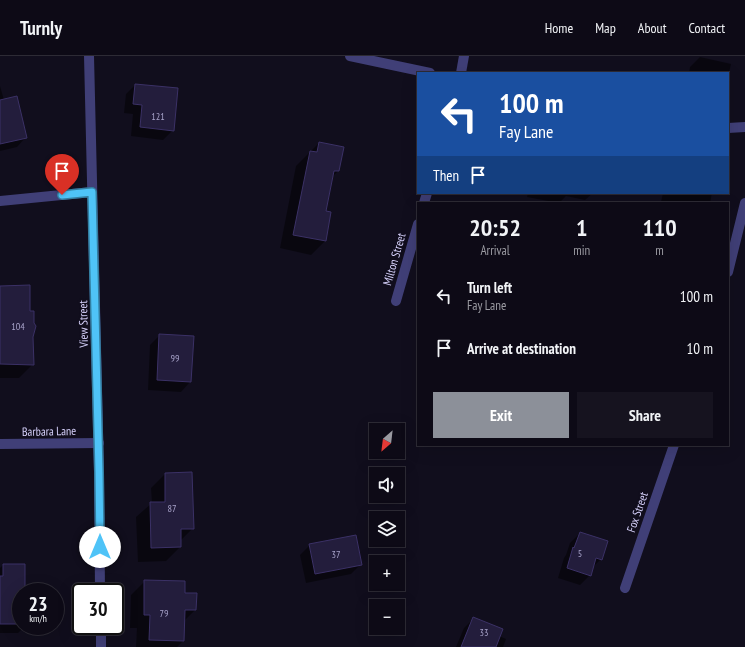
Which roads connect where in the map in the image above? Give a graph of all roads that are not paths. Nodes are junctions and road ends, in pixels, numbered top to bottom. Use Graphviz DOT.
graph roads {
  1 [pos="89,56"];
  2 [pos="350,56"];
  3 [pos="464,56"];
  4 [pos="425,72"];
  5 [pos="461,72"];
  6 [pos="745,127"];
  7 [pos="729,128"];
  8 [pos="92,192"];
  9 [pos="0,201"];
  10 [pos="745,203"];
  11 [pos="417,228"];
  12 [pos="729,268"];
  13 [pos="396,301"];
  14 [pos="99,443"];
  15 [pos="0,444"];
  16 [pos="674,446"];
  17 [pos="100,583"];
  18 [pos="625,588"];
  19 [pos="100,635"];
  20 [pos="101,647"];
  1 -- 8 [label="street, View Street"];
  2 -- 4 [label="street"];
  3 -- 5 [label="street"];
  6 -- 7 [label="street"];
  8 -- 9 [label="street"];
  8 -- 14 [label="street, View Street"];
  10 -- 12 [label="street"];
  11 -- 13 [label="street, Milton Street"];
  14 -- 15 [label="street, Barbara Lane"];
  14 -- 17 [label="street, View Street"];
  16 -- 18 [label="street, Fox Street"];
  19 -- 20 [label="street"];
}
